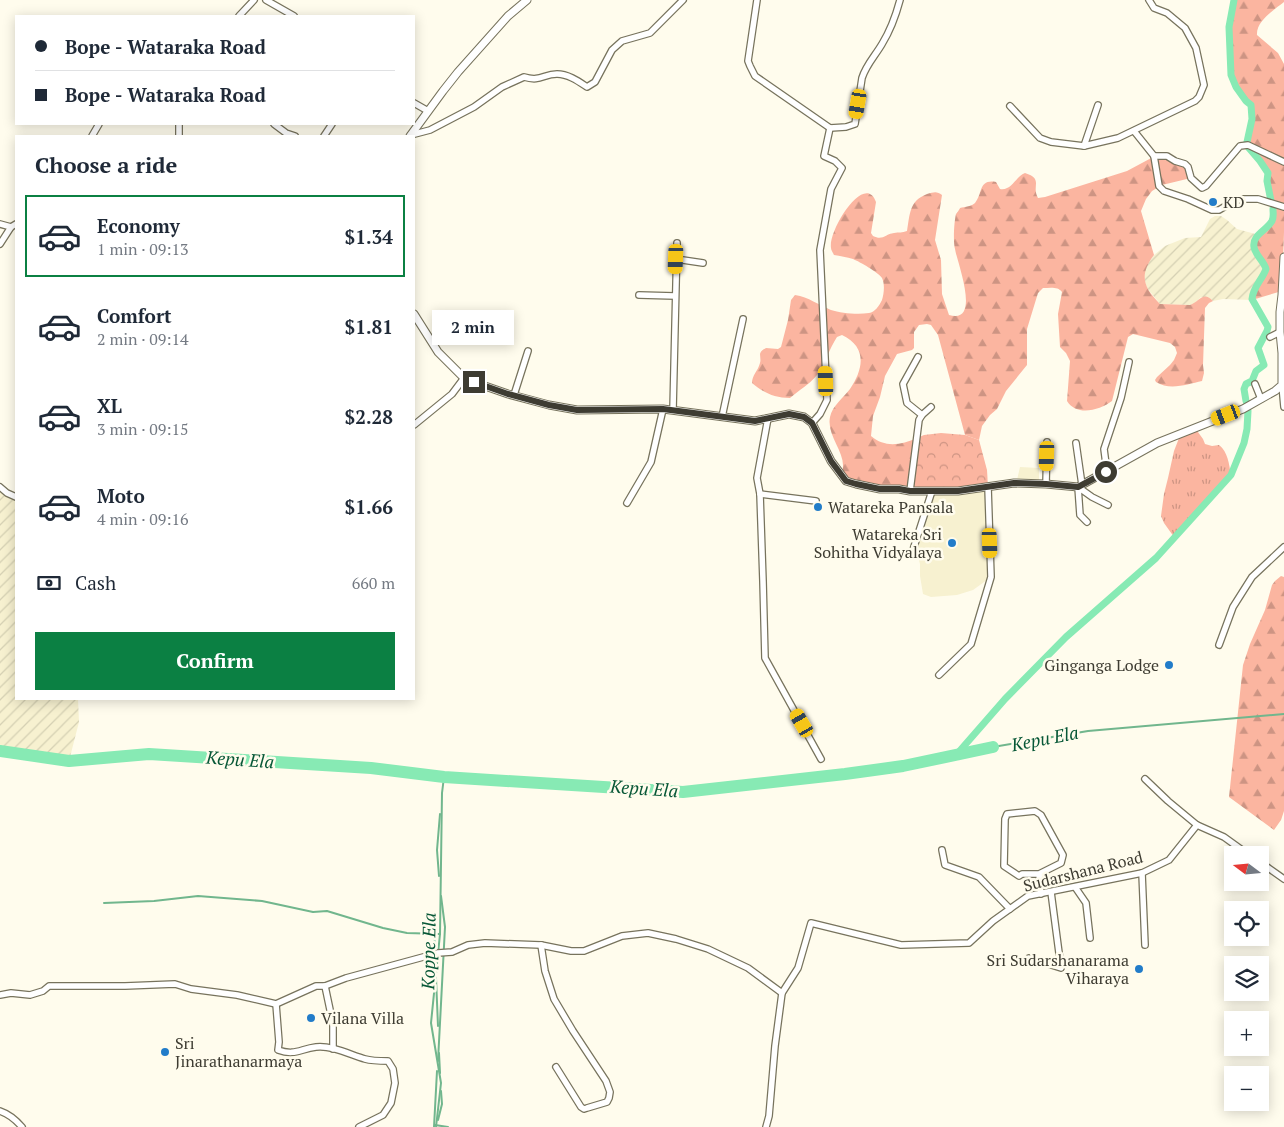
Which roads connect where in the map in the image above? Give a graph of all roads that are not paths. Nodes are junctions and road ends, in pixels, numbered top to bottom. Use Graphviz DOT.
graph roads {
  1 [pos="266,0"];
  2 [pos="527,0"];
  3 [pos="683,0"];
  4 [pos="757,0"];
  5 [pos="900,0"];
  6 [pos="1149,0"];
  7 [pos="253,1"];
  8 [pos="240,15"];
  9 [pos="292,15"];
  10 [pos="415,104"];
  11 [pos="1098,105"];
  12 [pos="1010,106"];
  13 [pos="428,111"];
  14 [pos="275,125"];
  15 [pos="830,128"];
  16 [pos="1134,131"];
  17 [pos="291,135"];
  18 [pos="412,135"];
  19 [pos="414,135"];
  20 [pos="1084,146"];
  21 [pos="1154,156"];
  22 [pos="1284,162"];
  23 [pos="1284,207"];
  24 [pos="0,224"];
  25 [pos="13,225"];
  26 [pos="677,243"];
  27 [pos="0,244"];
  28 [pos="1284,257"];
  29 [pos="676,259"];
  30 [pos="703,263"];
  31 [pos="639,295"];
  32 [pos="1283,295"];
  33 [pos="675,296"];
  34 [pos="415,316"];
  35 [pos="743,319"];
  36 [pos="1280,332"];
  37 [pos="1270,337"];
  38 [pos="528,351"];
  39 [pos="918,357"];
  40 [pos="1129,362"];
  41 [pos="464,378"];
  42 [pos="1255,384"];
  43 [pos="1282,385"];
  44 [pos="514,395"];
  45 [pos="1260,399"];
  46 [pos="931,406"];
  47 [pos="1284,407"];
  48 [pos="663,409"];
  49 [pos="672,410"];
  50 [pos="922,415"];
  51 [pos="722,416"];
  52 [pos="768,418"];
  53 [pos="812,423"];
  54 [pos="415,424"];
  55 [pos="1047,442"];
  56 [pos="1076,443"];
  57 [pos="1106,472"];
  58 [pos="1046,484"];
  59 [pos="1080,486"];
  60 [pos="0,487"];
  61 [pos="988,487"];
  62 [pos="910,491"];
  63 [pos="932,491"];
  64 [pos="760,494"];
  65 [pos="15,497"];
  66 [pos="816,500"];
  67 [pos="627,503"];
  68 [pos="1108,505"];
  69 [pos="1087,522"];
  70 [pos="1284,546"];
  71 [pos="911,556"];
  72 [pos="1219,645"];
  73 [pos="939,675"];
  74 [pos="821,760"];
  75 [pos="1145,779"];
  76 [pos="1198,825"];
  77 [pos="1237,846"];
  78 [pos="942,850"];
  79 [pos="1269,868"];
  80 [pos="1142,873"];
  81 [pos="1039,874"];
  82 [pos="1284,879"];
  83 [pos="1075,888"];
  84 [pos="1051,892"];
  85 [pos="1041,894"];
  86 [pos="1010,909"];
  87 [pos="1090,938"];
  88 [pos="541,945"];
  89 [pos="1145,945"];
  90 [pos="1028,958"];
  91 [pos="325,986"];
  92 [pos="0,994"];
  93 [pos="782,994"];
  94 [pos="276,1004"];
  95 [pos="333,1049"];
  96 [pos="556,1067"];
  97 [pos="0,1111"];
  98 [pos="22,1127"];
  99 [pos="359,1127"];
  100 [pos="766,1127"];
  1 -- 9 [label="street"];
  2 -- 13 [label="street"];
  3 -- 19 [label="street"];
  4 -- 15 [label="street"];
  5 -- 15 [label="street"];
  6 -- 16 [label="street"];
  7 -- 8 [label="street"];
  10 -- 13 [label="street"];
  11 -- 20 [label="street"];
  12 -- 20 [label="street"];
  13 -- 18 [label="street"];
  14 -- 17 [label="street"];
  15 -- 53 [label="street"];
  16 -- 20 [label="street"];
  16 -- 21 [label="street"];
  21 -- 22 [label="street"];
  21 -- 23 [label="street"];
  24 -- 25 [label="street"];
  25 -- 27 [label="street"];
  26 -- 29 [label="street"];
  28 -- 32 [label="street"];
  29 -- 30 [label="street"];
  29 -- 33 [label="street"];
  31 -- 33 [label="street"];
  32 -- 36 [label="street"];
  33 -- 49 [label="street"];
  34 -- 41 [label="street"];
  35 -- 51 [label="street"];
  36 -- 37 [label="street"];
  36 -- 43 [label="street"];
  38 -- 44 [label="street"];
  39 -- 50 [label="street"];
  40 -- 57 [label="street"];
  41 -- 44 [label="street"];
  41 -- 54 [label="street"];
  42 -- 45 [label="street"];
  43 -- 45 [label="street"];
  43 -- 47 [label="street"];
  44 -- 48 [label="street"];
  45 -- 57 [label="street"];
  46 -- 50 [label="street"];
  48 -- 49 [label="street"];
  48 -- 67 [label="street"];
  49 -- 51 [label="street"];
  50 -- 62 [label="street"];
  51 -- 52 [label="street"];
  52 -- 53 [label="street"];
  52 -- 64 [label="street"];
  53 -- 62 [label="street"];
  55 -- 58 [label="street"];
  56 -- 59 [label="street"];
  57 -- 59 [label="street"];
  58 -- 59 [label="street"];
  58 -- 61 [label="street"];
  59 -- 68 [label="street"];
  59 -- 69 [label="street"];
  60 -- 65 [label="street"];
  61 -- 63 [label="street"];
  61 -- 73 [label="street"];
  62 -- 63 [label="street"];
  63 -- 71 [label="street"];
  64 -- 66 [label="street"];
  64 -- 74 [label="street"];
  70 -- 72 [label="street"];
  75 -- 76 [label="street"];
  76 -- 77 [label="street"];
  76 -- 80 [label="street, Sudarshana Road"];
  78 -- 86 [label="street"];
  79 -- 82 [label="street"];
  80 -- 83 [label="street, Sudarshana Road"];
  80 -- 89 [label="street"];
  81 -- 81 [label="street"];
  81 -- 85 [label="street"];
  83 -- 84 [label="street, Sudarshana Road"];
  83 -- 87 [label="street"];
  84 -- 85 [label="street, Sudarshana Road"];
  84 -- 90 [label="street"];
  85 -- 86 [label="street, Sudarshana Road"];
  86 -- 93 [label="street, Sudarshana Road"];
  88 -- 91 [label="street"];
  88 -- 93 [label="street"];
  88 -- 96 [label="street"];
  91 -- 94 [label="street"];
  91 -- 95 [label="street"];
  92 -- 94 [label="street"];
  93 -- 100 [label="street"];
  94 -- 95 [label="street"];
  95 -- 99 [label="street"];
  97 -- 98 [label="street"];
}
